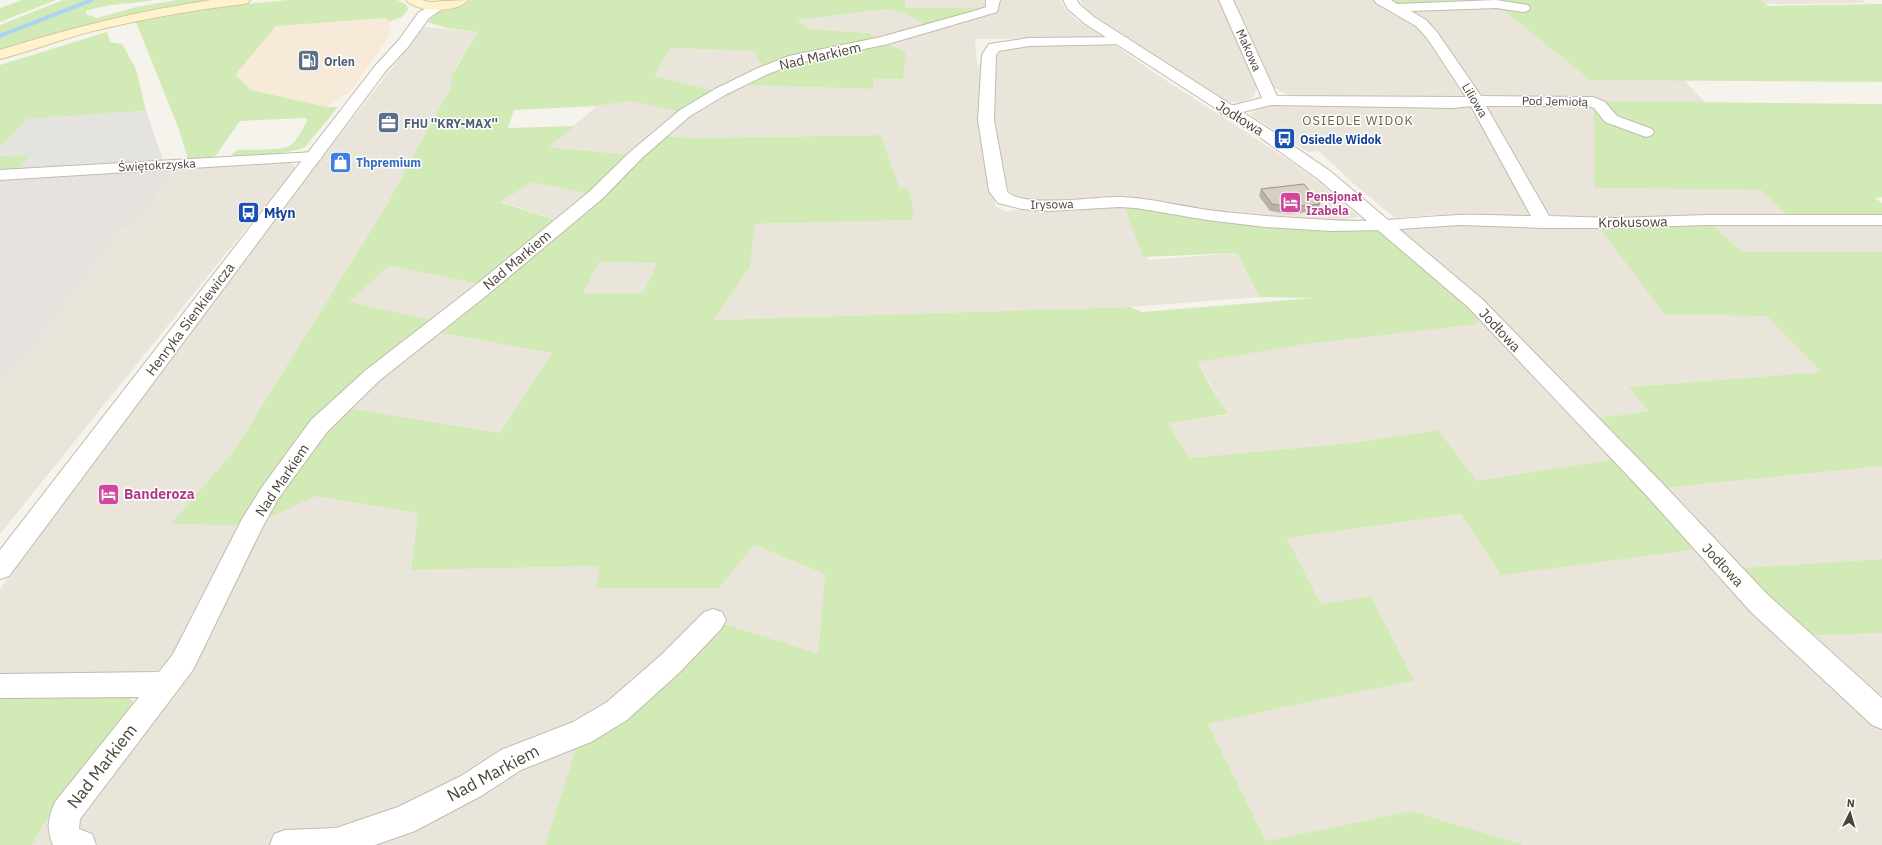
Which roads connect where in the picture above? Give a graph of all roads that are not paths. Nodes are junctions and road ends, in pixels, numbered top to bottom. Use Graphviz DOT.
graph roads {
  1 [pos="243,0"];
  2 [pos="461,0"];
  3 [pos="993,0"];
  4 [pos="1070,0"];
  5 [pos="1226,0"];
  6 [pos="1380,0"];
  7 [pos="416,2"];
  8 [pos="441,5"];
  9 [pos="1396,8"];
  10 [pos="1523,8"];
  11 [pos="1123,41"];
  12 [pos="0,55"];
  13 [pos="380,69"];
  14 [pos="1271,100"];
  15 [pos="1476,101"];
  16 [pos="1227,110"];
  17 [pos="1646,132"];
  18 [pos="314,156"];
  19 [pos="0,175"];
  20 [pos="1882,220"];
  21 [pos="1544,223"];
  22 [pos="1385,225"];
  23 [pos="0,569"];
  24 [pos="713,620"];
  25 [pos="166,684"];
  26 [pos="0,686"];
  27 [pos="1882,716"];
  28 [pos="81,845"];
  29 [pos="285,845"];
  1 -- 12 [label="main road"];
  2 -- 8 [label="main road"];
  3 -- 25 [label="street, Nad Markiem"];
  4 -- 11 [label="street, Jodłowa"];
  5 -- 14 [label="street, Makowa"];
  6 -- 9 [label="street, Liliowa"];
  7 -- 8 [label="main road"];
  7 -- 13 [label="street, Henryka Sienkiewicza"];
  8 -- 13 [label="street, Henryka Sienkiewicza"];
  9 -- 10 [label="street"];
  9 -- 15 [label="street, Liliowa"];
  11 -- 16 [label="street, Jodłowa"];
  11 -- 22 [label="street, Irysowa"];
  13 -- 18 [label="street, Henryka Sienkiewicza"];
  14 -- 15 [label="street"];
  14 -- 16 [label="street"];
  15 -- 17 [label="street, Pod Jemiołą"];
  15 -- 21 [label="street, Liliowa"];
  16 -- 22 [label="street, Jodłowa"];
  18 -- 19 [label="street, Świętokrzyska"];
  18 -- 23 [label="street, Henryka Sienkiewicza"];
  20 -- 21 [label="street, Krokusowa"];
  21 -- 22 [label="street, Krokusowa"];
  22 -- 27 [label="street, Jodłowa"];
  24 -- 29 [label="street, Nad Markiem"];
  25 -- 26 [label="street"];
  25 -- 28 [label="street, Nad Markiem"];
}
